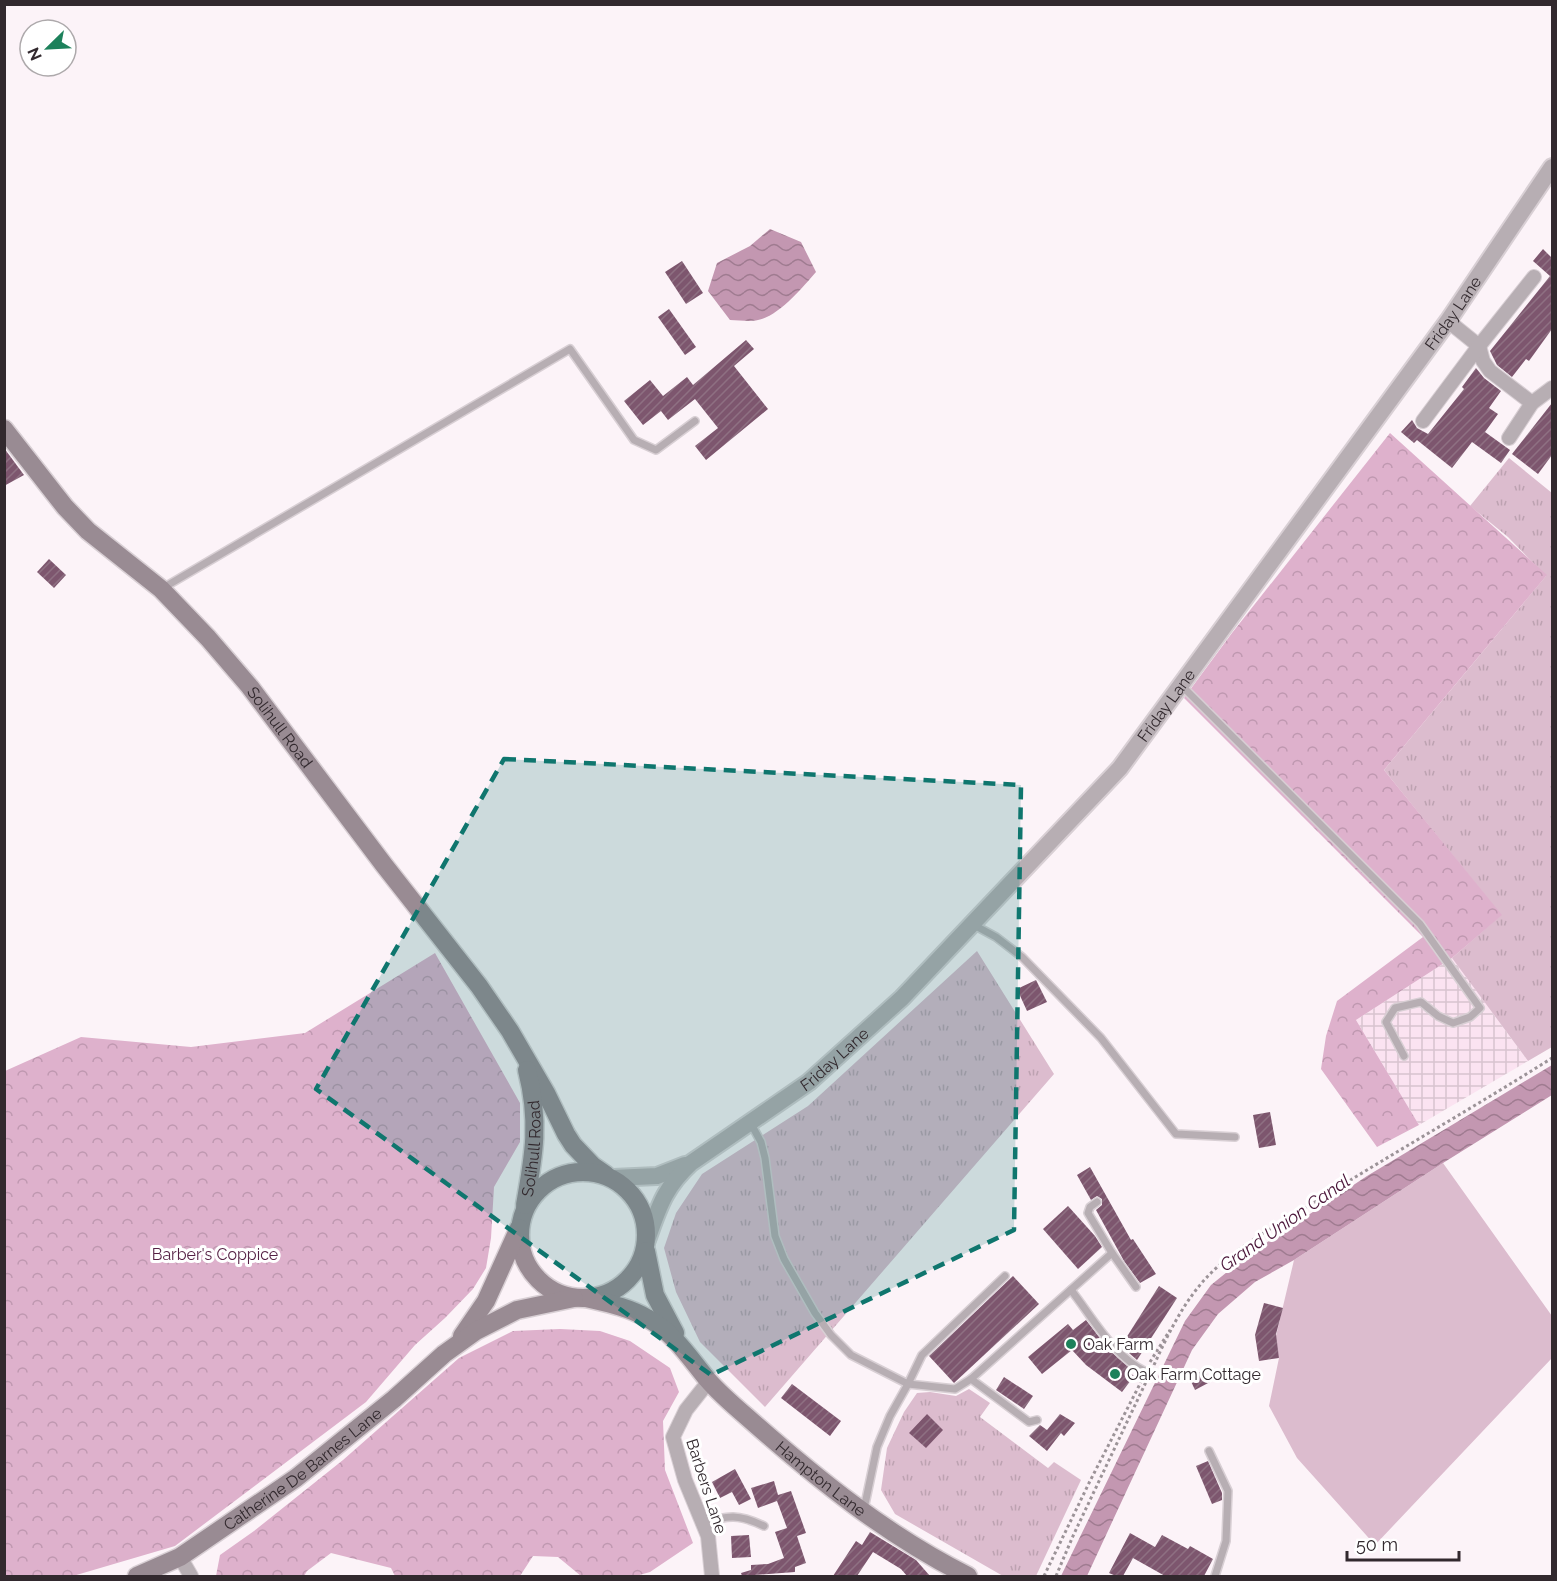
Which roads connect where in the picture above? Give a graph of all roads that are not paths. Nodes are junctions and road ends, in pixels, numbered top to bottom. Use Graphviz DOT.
graph roads {
  1 [pos="1552,167"];
  2 [pos="1534,277"];
  3 [pos="1448,321"];
  4 [pos="1479,346"];
  5 [pos="1552,388"];
  6 [pos="1532,403"];
  7 [pos="695,421"];
  8 [pos="1423,421"];
  9 [pos="4,429"];
  10 [pos="1509,438"];
  11 [pos="161,589"];
  12 [pos="1181,685"];
  13 [pos="972,924"];
  14 [pos="523,1053"];
  15 [pos="1404,1056"];
  16 [pos="750,1122"];
  17 [pos="1235,1137"];
  18 [pos="691,1163"];
  19 [pos="610,1177"];
  20 [pos="1097,1202"];
  21 [pos="522,1218"];
  22 [pos="646,1246"];
  23 [pos="1112,1253"];
  24 [pos="1005,1276"];
  25 [pos="1136,1287"];
  26 [pos="1071,1290"];
  27 [pos="580,1298"];
  28 [pos="456,1345"];
  29 [pos="691,1358"];
  30 [pos="1146,1372"];
  31 [pos="971,1379"];
  32 [pos="709,1381"];
  33 [pos="908,1384"];
  34 [pos="1037,1420"];
  35 [pos="1209,1451"];
  36 [pos="863,1512"];
  37 [pos="702,1523"];
  38 [pos="764,1526"];
  39 [pos="180,1557"];
  40 [pos="137,1576"];
  41 [pos="191,1576"];
  42 [pos="712,1576"];
  43 [pos="967,1576"];
  44 [pos="1215,1576"];
  1 -- 3 [label="street, Friday Lane"];
  2 -- 4 [label="street"];
  3 -- 4 [label="street"];
  3 -- 12 [label="street, Friday Lane"];
  4 -- 6 [label="street"];
  4 -- 8 [label="street"];
  5 -- 6 [label="street"];
  6 -- 10 [label="street"];
  7 -- 11 [label="lane"];
  9 -- 11 [label="main road, Solihull Road"];
  11 -- 14 [label="main road, Solihull Road"];
  12 -- 13 [label="street, Friday Lane"];
  12 -- 15 [label="lane"];
  13 -- 16 [label="street, Friday Lane"];
  13 -- 17 [label="lane"];
  14 -- 19 [label="main road, Solihull Road"];
  14 -- 21 [label="main road, Solihull Road"];
  16 -- 18 [label="street, Friday Lane"];
  16 -- 33 [label="lane"];
  18 -- 19 [label="street, Friday Lane"];
  18 -- 22 [label="street, Friday Lane"];
  19 -- 21 [label="main road"];
  19 -- 22 [label="main road"];
  20 -- 23 [label="lane"];
  21 -- 27 [label="main road"];
  21 -- 28 [label="main road, Catherine De Barnes Lane"];
  22 -- 27 [label="main road"];
  22 -- 29 [label="main road, Hampton Lane"];
  23 -- 25 [label="lane"];
  23 -- 26 [label="lane"];
  24 -- 33 [label="lane"];
  26 -- 30 [label="lane"];
  26 -- 31 [label="lane"];
  27 -- 28 [label="main road, Catherine De Barnes Lane"];
  27 -- 29 [label="main road, Hampton Lane"];
  28 -- 39 [label="main road, Catherine De Barnes Lane"];
  29 -- 32 [label="main road, Hampton Lane"];
  31 -- 33 [label="lane"];
  31 -- 34 [label="lane"];
  32 -- 36 [label="main road, Hampton Lane"];
  32 -- 37 [label="street, Barbers Lane"];
  33 -- 36 [label="lane"];
  35 -- 44 [label="lane"];
  36 -- 43 [label="main road, Hampton Lane"];
  37 -- 38 [label="lane"];
  37 -- 42 [label="street, Barbers Lane"];
  39 -- 40 [label="main road, Catherine De Barnes Lane"];
  39 -- 41 [label="street"];
}
